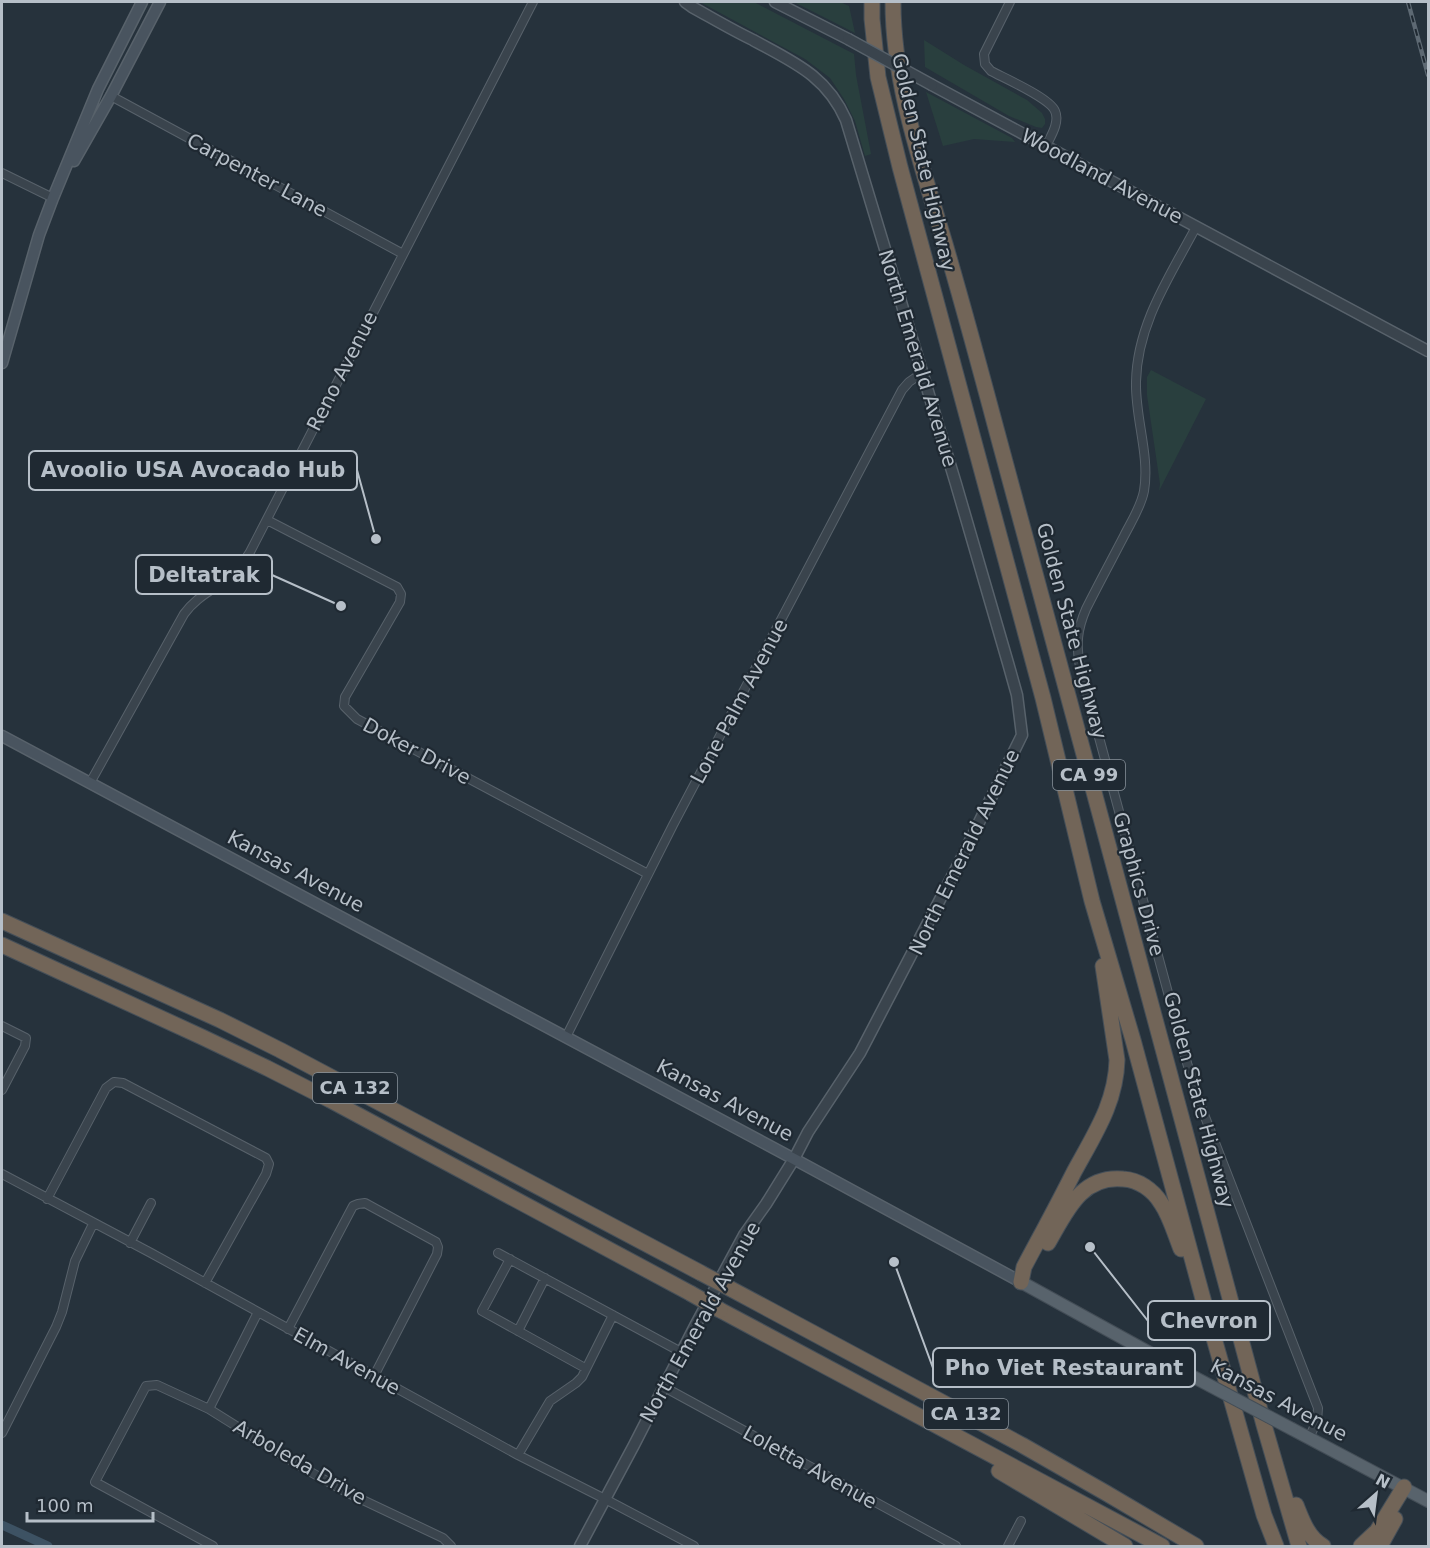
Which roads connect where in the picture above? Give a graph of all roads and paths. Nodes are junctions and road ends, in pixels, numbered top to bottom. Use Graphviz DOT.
graph roads {
  1 [pos="160,2"];
  2 [pos="533,2"];
  3 [pos="685,2"];
  4 [pos="775,2"];
  5 [pos="872,2"];
  6 [pos="892,2"];
  7 [pos="1010,2"];
  8 [pos="142,3"];
  9 [pos="111,96"];
  10 [pos="1046,146"];
  11 [pos="2,173"];
  12 [pos="53,198"];
  13 [pos="1196,226"];
  14 [pos="403,254"];
  15 [pos="1428,351"];
  16 [pos="2,363"];
  17 [pos="922,373"];
  18 [pos="267,520"];
  19 [pos="2,736"];
  20 [pos="90,783"];
  21 [pos="648,874"];
  22 [pos="1092,901"];
  23 [pos="2,921"];
  24 [pos="2,945"];
  25 [pos="2,1026"];
  26 [pos="566,1037"];
  27 [pos="2,1090"];
  28 [pos="794,1159"];
  29 [pos="2,1174"];
  30 [pos="47,1199"];
  31 [pos="151,1203"];
  32 [pos="93,1224"];
  33 [pos="130,1243"];
  34 [pos="498,1253"];
  35 [pos="510,1259"];
  36 [pos="545,1278"];
  37 [pos="1021,1282"];
  38 [pos="206,1283"];
  39 [pos="1206,1310"];
  40 [pos="258,1312"];
  41 [pos="613,1315"];
  42 [pos="288,1329"];
  43 [pos="518,1331"];
  44 [pos="681,1352"];
  45 [pos="824,1366"];
  46 [pos="585,1368"];
  47 [pos="374,1376"];
  48 [pos="664,1387"];
  49 [pos="209,1409"];
  50 [pos="1264,1425"];
  51 [pos="2,1433"];
  52 [pos="1309,1438"];
  53 [pos="518,1455"];
  54 [pos="1404,1487"];
  55 [pos="605,1499"];
  56 [pos="1428,1501"];
  57 [pos="1021,1521"];
  58 [pos="213,1546"];
  59 [pos="450,1546"];
  60 [pos="580,1546"];
  61 [pos="694,1546"];
  62 [pos="956,1546"];
  63 [pos="1008,1546"];
  64 [pos="1125,1546"];
  65 [pos="1162,1546"];
  66 [pos="1196,1546"];
  67 [pos="1276,1546"];
  68 [pos="1299,1546"];
  69 [pos="1323,1546"];
  70 [pos="1361,1546"];
  71 [pos="1380,1546"];
  1 -- 9 [label="main road"];
  2 -- 14 [label="street, Reno Avenue"];
  3 -- 17 [label="street, North Emerald Avenue"];
  4 -- 10 [label="street, Woodland Avenue, bridge"];
  5 -- 22 [label="highway, Golden State Highway / CA 99"];
  6 -- 50 [label="highway, Golden State Highway / CA 99"];
  7 -- 10 [label="street"];
  8 -- 9 [label="main road"];
  8 -- 12 [label="main road"];
  9 -- 12 [label="main road"];
  9 -- 14 [label="street, Carpenter Lane"];
  10 -- 13 [label="street, Woodland Avenue"];
  11 -- 12 [label="street"];
  12 -- 16 [label="main road"];
  13 -- 15 [label="street, Woodland Avenue"];
  13 -- 52 [label="street, Graphics Drive"];
  14 -- 18 [label="street, Reno Avenue"];
  17 -- 21 [label="street, Lone Palm Avenue"];
  17 -- 28 [label="street, North Emerald Avenue"];
  18 -- 20 [label="street, Reno Avenue"];
  18 -- 21 [label="street, Doker Drive"];
  19 -- 20 [label="main road, Kansas Avenue"];
  20 -- 26 [label="main road, Kansas Avenue"];
  21 -- 26 [label="street, Lone Palm Avenue"];
  22 -- 37 [label="highway"];
  22 -- 39 [label="highway, Golden State Highway / CA 99"];
  23 -- 66 [label="highway, CA 132, bridge"];
  24 -- 45 [label="highway, CA 132, bridge"];
  25 -- 27 [label="street"];
  26 -- 28 [label="main road, Kansas Avenue"];
  28 -- 37 [label="main road, Kansas Avenue"];
  28 -- 44 [label="street, North Emerald Avenue"];
  29 -- 30 [label="street, Elm Avenue"];
  30 -- 32 [label="street, Elm Avenue"];
  30 -- 38 [label="street"];
  31 -- 33 [label="street"];
  32 -- 33 [label="street, Elm Avenue"];
  32 -- 51 [label="street"];
  33 -- 38 [label="street, Elm Avenue"];
  34 -- 35 [label="street"];
  35 -- 36 [label="street"];
  35 -- 43 [label="street"];
  36 -- 41 [label="street"];
  36 -- 43 [label="street"];
  37 -- 39 [label="highway"];
  37 -- 52 [label="main road, Kansas Avenue, bridge"];
  38 -- 40 [label="street, Elm Avenue"];
  39 -- 67 [label="highway, Golden State Highway / CA 99"];
  40 -- 42 [label="street, Elm Avenue"];
  40 -- 49 [label="street"];
  41 -- 44 [label="street"];
  41 -- 46 [label="street"];
  42 -- 47 [label="street, Elm Avenue"];
  42 -- 47 [label="street"];
  43 -- 46 [label="street"];
  44 -- 48 [label="street, North Emerald Avenue"];
  45 -- 64 [label="highway, CA 132"];
  45 -- 65 [label="highway"];
  46 -- 53 [label="street"];
  47 -- 53 [label="street, Elm Avenue"];
  48 -- 55 [label="street, North Emerald Avenue"];
  48 -- 62 [label="street, Loletta Avenue"];
  49 -- 58 [label="street, Arboleda Drive"];
  49 -- 59 [label="street, Arboleda Drive"];
  50 -- 68 [label="highway, Golden State Highway / CA 99"];
  50 -- 69 [label="highway"];
  52 -- 54 [label="main road, Kansas Avenue"];
  53 -- 55 [label="street, Elm Avenue"];
  54 -- 56 [label="main road, Kansas Avenue"];
  54 -- 70 [label="highway"];
  54 -- 71 [label="highway"];
  55 -- 60 [label="street, North Emerald Avenue"];
  55 -- 61 [label="street, Elm Avenue"];
  57 -- 63 [label="street"];
}
